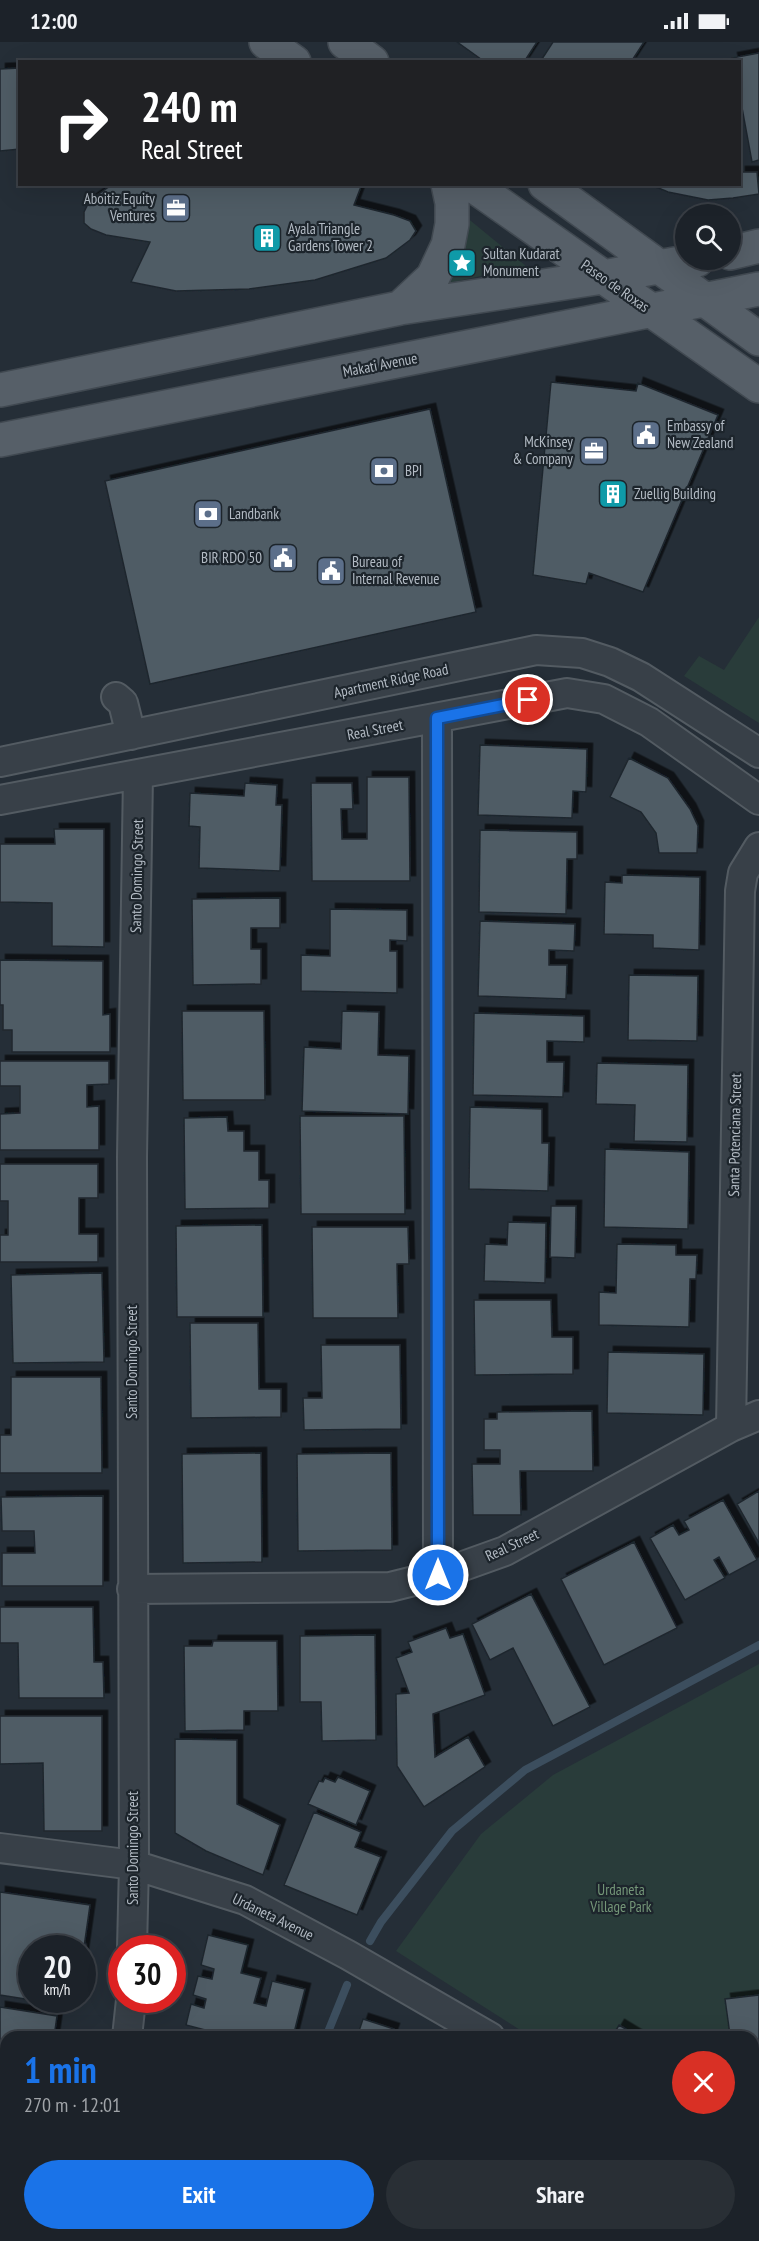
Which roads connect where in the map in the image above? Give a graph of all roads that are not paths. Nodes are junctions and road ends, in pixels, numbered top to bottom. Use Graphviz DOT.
graph roads {
  1 [pos="267,42"];
  2 [pos="345,42"];
  3 [pos="291,60"];
  4 [pos="369,60"];
  5 [pos="448,186"];
  6 [pos="474,186"];
  7 [pos="548,186"];
  8 [pos="759,246"];
  9 [pos="741,250"];
  10 [pos="675,264"];
  11 [pos="660,267"];
  12 [pos="603,277"];
  13 [pos="759,289"];
  14 [pos="706,300"];
  15 [pos="400,308"];
  16 [pos="650,311"];
  17 [pos="759,339"];
  18 [pos="759,386"];
  19 [pos="0,390"];
  20 [pos="0,440"];
  21 [pos="116,697"];
  22 [pos="437,718"];
  23 [pos="130,735"];
  24 [pos="759,753"];
  25 [pos="0,762"];
  26 [pos="138,776"];
  27 [pos="0,800"];
  28 [pos="759,800"];
  29 [pos="759,847"];
  30 [pos="759,1414"];
  31 [pos="731,1427"];
  32 [pos="438,1575"];
  33 [pos="132,1589"];
  34 [pos="0,1848"];
  35 [pos="134,1865"];
  36 [pos="132,1935"];
  37 [pos="130,2013"];
  38 [pos="128,2031"];
  39 [pos="480,2031"];
  1 -- 3 [label="main road"];
  2 -- 4 [label="main road"];
  5 -- 15 [label="main road"];
  6 -- 12 [label="main road, Paseo de Roxas"];
  7 -- 11 [label="main road"];
  8 -- 9 [label="main road"];
  10 -- 11 [label="main road"];
  11 -- 12 [label="main road"];
  11 -- 14 [label="main road"];
  12 -- 15 [label="main road"];
  12 -- 16 [label="main road, Paseo de Roxas"];
  13 -- 14 [label="main road, Makati Avenue"];
  14 -- 16 [label="main road, Makati Avenue"];
  14 -- 17 [label="main road"];
  15 -- 19 [label="main road"];
  16 -- 18 [label="main road, Paseo de Roxas"];
  16 -- 20 [label="main road, Makati Avenue"];
  21 -- 23 [label="street"];
  22 -- 26 [label="street, Real Street"];
  22 -- 28 [label="street, Real Street"];
  22 -- 32 [label="street"];
  23 -- 24 [label="street, Apartment Ridge Road"];
  23 -- 25 [label="street, Apartment Ridge Road"];
  26 -- 27 [label="street, Real Street"];
  26 -- 33 [label="street, Santo Domingo Street"];
  29 -- 31 [label="street, Santa Potenciana Street"];
  30 -- 31 [label="street, Real Street"];
  31 -- 32 [label="street, Real Street"];
  32 -- 33 [label="street, Real Street"];
  33 -- 35 [label="street, Santo Domingo Street"];
  34 -- 35 [label="street, Urdaneta Avenue"];
  35 -- 36 [label="street, Santo Domingo Street"];
  35 -- 39 [label="street, Urdaneta Avenue"];
  37 -- 38 [label="street"];
}
